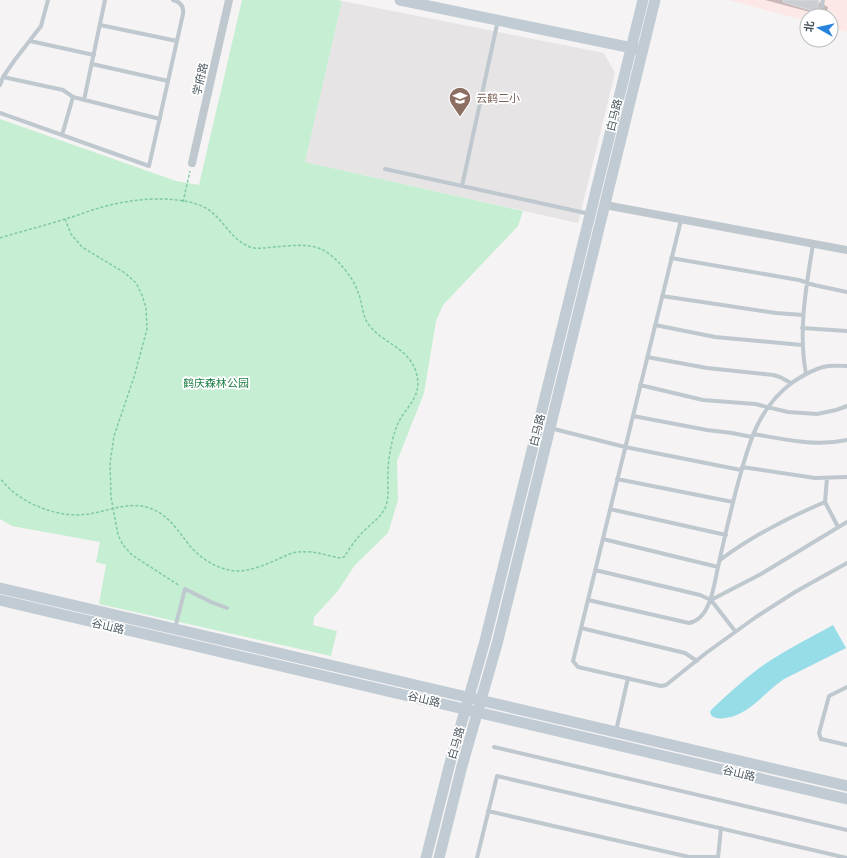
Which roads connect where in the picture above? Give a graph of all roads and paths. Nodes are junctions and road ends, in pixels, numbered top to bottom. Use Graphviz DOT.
graph roads {
  1 [pos="48,0"];
  2 [pos="106,0"];
  3 [pos="173,0"];
  4 [pos="229,0"];
  5 [pos="400,0"];
  6 [pos="643,0"];
  7 [pos="655,0"];
  8 [pos="498,20"];
  9 [pos="100,24"];
  10 [pos="30,41"];
  11 [pos="177,41"];
  12 [pos="631,48"];
  13 [pos="643,50"];
  14 [pos="94,55"];
  15 [pos="92,64"];
  16 [pos="3,77"];
  17 [pos="168,81"];
  18 [pos="0,85"];
  19 [pos="73,97"];
  20 [pos="84,100"];
  21 [pos="0,113"];
  22 [pos="160,119"];
  23 [pos="62,135"];
  24 [pos="192,163"];
  25 [pos="385,169"];
  26 [pos="462,186"];
  27 [pos="183,202"];
  28 [pos="605,206"];
  29 [pos="590,214"];
  30 [pos="64,219"];
  31 [pos="681,220"];
  32 [pos="0,238"];
  33 [pos="813,244"];
  34 [pos="847,250"];
  35 [pos="671,258"];
  36 [pos="806,283"];
  37 [pos="847,292"];
  38 [pos="662,296"];
  39 [pos="803,316"];
  40 [pos="655,325"];
  41 [pos="802,328"];
  42 [pos="847,331"];
  43 [pos="802,345"];
  44 [pos="647,357"];
  45 [pos="847,366"];
  46 [pos="806,374"];
  47 [pos="791,383"];
  48 [pos="640,386"];
  49 [pos="847,406"];
  50 [pos="768,408"];
  51 [pos="633,416"];
  52 [pos="550,428"];
  53 [pos="752,436"];
  54 [pos="847,440"];
  55 [pos="625,446"];
  56 [pos="742,468"];
  57 [pos="847,477"];
  58 [pos="0,478"];
  59 [pos="827,478"];
  60 [pos="618,479"];
  61 [pos="733,502"];
  62 [pos="824,502"];
  63 [pos="610,508"];
  64 [pos="113,509"];
  65 [pos="847,522"];
  66 [pos="838,527"];
  67 [pos="726,535"];
  68 [pos="603,539"];
  69 [pos="720,560"];
  70 [pos="847,563"];
  71 [pos="718,567"];
  72 [pos="595,570"];
  73 [pos="0,588"];
  74 [pos="185,589"];
  75 [pos="0,600"];
  76 [pos="588,600"];
  77 [pos="711,600"];
  78 [pos="227,608"];
  79 [pos="174,628"];
  80 [pos="581,628"];
  81 [pos="735,631"];
  82 [pos="696,660"];
  83 [pos="628,678"];
  84 [pos="847,687"];
  85 [pos="469,697"];
  86 [pos="481,700"];
  87 [pos="465,709"];
  88 [pos="477,712"];
  89 [pos="616,732"];
  90 [pos="847,745"];
  91 [pos="494,747"];
  92 [pos="847,786"];
  93 [pos="847,799"];
  94 [pos="488,811"];
  95 [pos="721,828"];
  96 [pos="847,830"];
  97 [pos="426,858"];
  98 [pos="439,858"];
  99 [pos="477,858"];
  100 [pos="718,858"];
  101 [pos="847,858"];
  1 -- 10 [label="lane"];
  2 -- 9 [label="lane"];
  3 -- 11 [label="lane"];
  4 -- 24 [label="street, 学府路"];
  5 -- 8 [label="street"];
  6 -- 12 [label="street, 白马路"];
  7 -- 13 [label="street, 白马路"];
  8 -- 12 [label="street"];
  8 -- 26 [label="lane"];
  9 -- 11 [label="lane"];
  9 -- 14 [label="lane"];
  10 -- 14 [label="lane"];
  10 -- 16 [label="lane"];
  11 -- 17 [label="lane"];
  12 -- 13 [label="street"];
  12 -- 29 [label="street, 白马路"];
  13 -- 28 [label="street, 白马路"];
  14 -- 15 [label="lane"];
  15 -- 17 [label="lane"];
  15 -- 20 [label="lane"];
  16 -- 18 [label="lane"];
  16 -- 19 [label="lane"];
  17 -- 22 [label="lane"];
  19 -- 20 [label="lane"];
  19 -- 23 [label="lane"];
  20 -- 22 [label="lane"];
  21 -- 23 [label="lane"];
  22 -- 23 [label="lane"];
  24 -- 27 [label="path"];
  25 -- 26 [label="lane"];
  26 -- 29 [label="lane"];
  27 -- 30 [label="path"];
  27 -- 64 [label="path"];
  28 -- 31 [label="street"];
  28 -- 52 [label="street, 白马路"];
  29 -- 85 [label="street, 白马路"];
  30 -- 32 [label="path"];
  30 -- 64 [label="path"];
  31 -- 33 [label="street"];
  31 -- 35 [label="lane"];
  33 -- 34 [label="street"];
  33 -- 36 [label="lane"];
  35 -- 36 [label="lane"];
  35 -- 38 [label="lane"];
  36 -- 37 [label="lane"];
  36 -- 39 [label="lane"];
  38 -- 39 [label="lane"];
  38 -- 40 [label="lane"];
  39 -- 41 [label="lane"];
  40 -- 43 [label="lane"];
  40 -- 44 [label="lane"];
  41 -- 42 [label="lane"];
  41 -- 43 [label="lane"];
  43 -- 46 [label="lane"];
  44 -- 47 [label="lane"];
  44 -- 48 [label="lane"];
  45 -- 46 [label="lane"];
  46 -- 47 [label="lane"];
  47 -- 50 [label="lane"];
  48 -- 50 [label="lane"];
  48 -- 51 [label="lane"];
  49 -- 50 [label="lane"];
  50 -- 53 [label="lane"];
  51 -- 53 [label="lane"];
  51 -- 55 [label="lane"];
  52 -- 55 [label="lane"];
  52 -- 86 [label="street, 白马路"];
  53 -- 54 [label="lane"];
  53 -- 56 [label="lane"];
  55 -- 56 [label="lane"];
  55 -- 60 [label="lane"];
  56 -- 59 [label="lane"];
  56 -- 61 [label="lane"];
  57 -- 59 [label="lane"];
  58 -- 64 [label="path"];
  59 -- 62 [label="lane"];
  60 -- 61 [label="lane"];
  60 -- 63 [label="lane"];
  61 -- 67 [label="lane"];
  62 -- 66 [label="lane"];
  62 -- 69 [label="lane"];
  63 -- 67 [label="lane"];
  63 -- 68 [label="lane"];
  64 -- 74 [label="path"];
  65 -- 66 [label="lane"];
  66 -- 77 [label="lane"];
  67 -- 69 [label="lane"];
  68 -- 71 [label="lane"];
  68 -- 72 [label="lane"];
  69 -- 71 [label="lane"];
  70 -- 81 [label="lane"];
  71 -- 77 [label="lane"];
  72 -- 76 [label="lane"];
  72 -- 77 [label="lane"];
  73 -- 79 [label="street, 谷山路"];
  74 -- 78 [label="lane"];
  74 -- 79 [label="lane"];
  75 -- 87 [label="street, 谷山路"];
  76 -- 77 [label="lane"];
  76 -- 80 [label="lane"];
  77 -- 81 [label="lane"];
  79 -- 85 [label="street, 谷山路"];
  80 -- 82 [label="lane"];
  80 -- 83 [label="lane"];
  81 -- 82 [label="lane"];
  82 -- 83 [label="lane"];
  83 -- 89 [label="lane"];
  84 -- 90 [label="lane"];
  85 -- 86 [label="street, 谷山路"];
  85 -- 87 [label="street, 白马路"];
  86 -- 88 [label="street, 白马路"];
  86 -- 89 [label="street, 谷山路"];
  87 -- 88 [label="street, 谷山路"];
  87 -- 97 [label="street, 白马路"];
  88 -- 93 [label="street, 谷山路"];
  88 -- 98 [label="street, 白马路"];
  89 -- 92 [label="street, 谷山路"];
  91 -- 96 [label="lane"];
  94 -- 95 [label="lane"];
  94 -- 99 [label="lane"];
  94 -- 100 [label="lane"];
  95 -- 100 [label="lane"];
  95 -- 101 [label="lane"];
}
